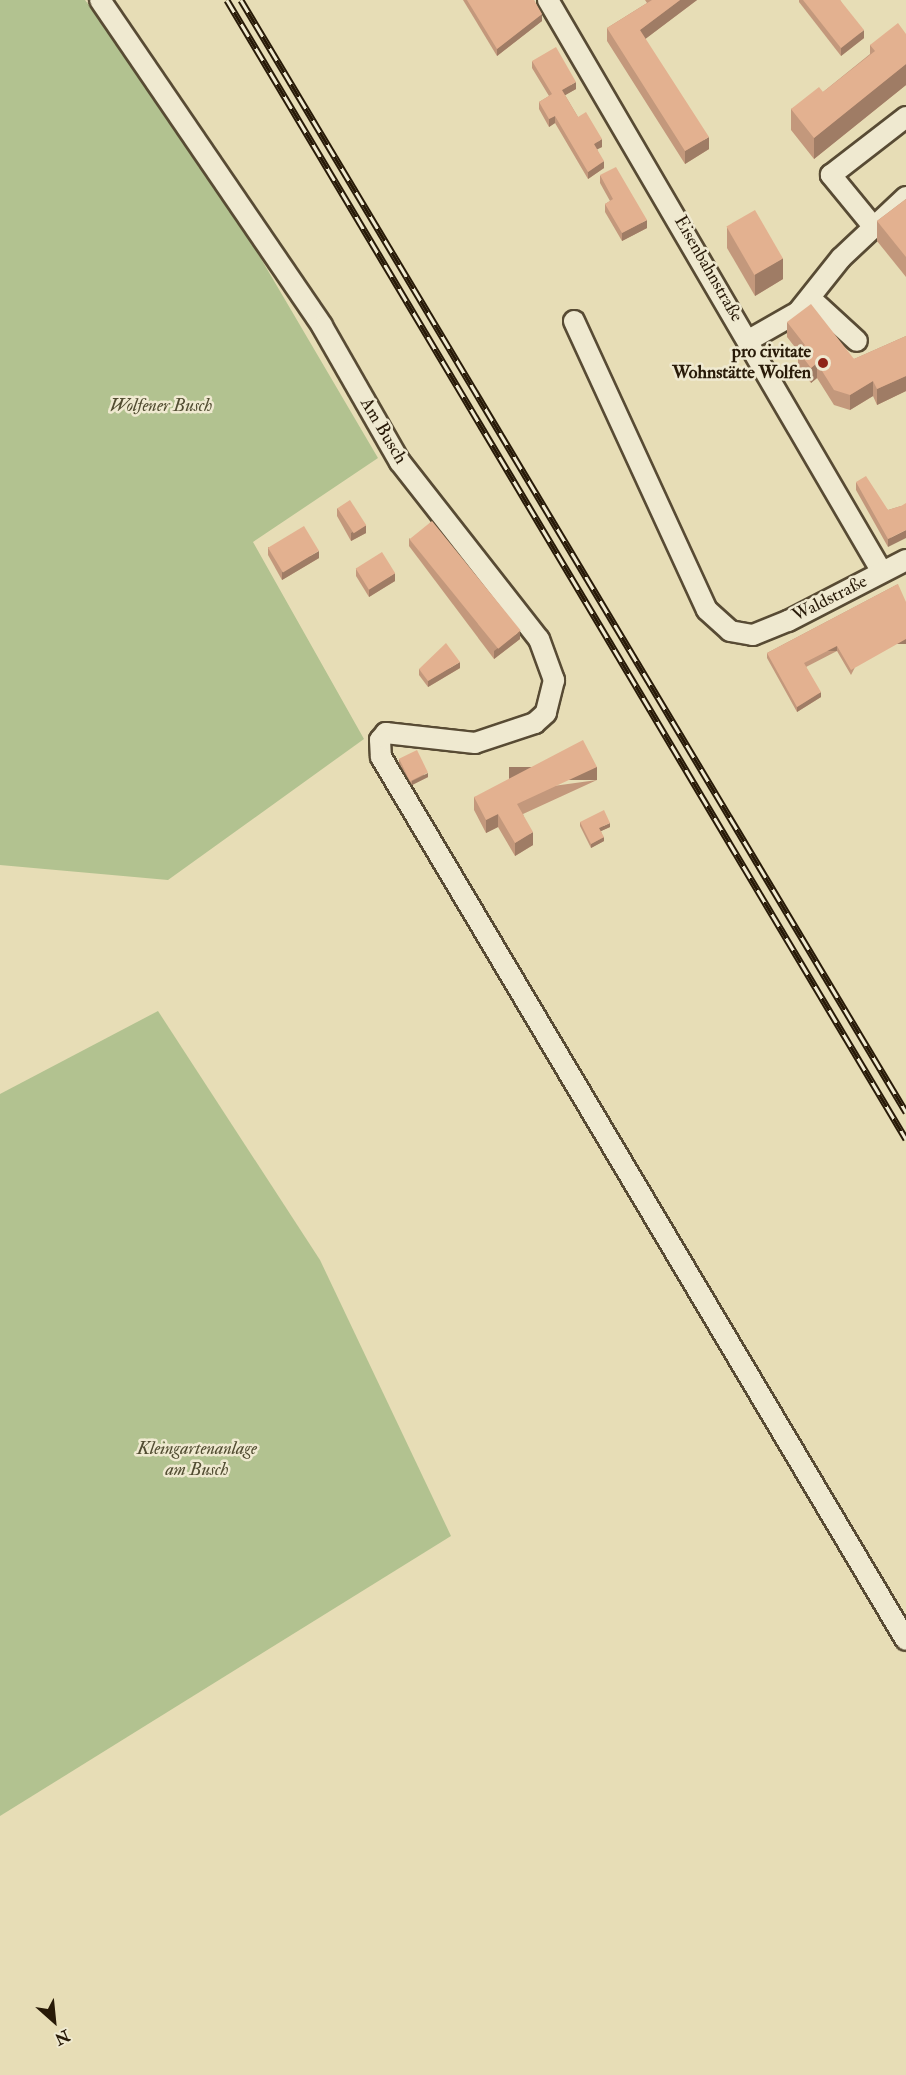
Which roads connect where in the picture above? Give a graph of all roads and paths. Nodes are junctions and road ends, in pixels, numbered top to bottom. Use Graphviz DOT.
graph roads {
  1 [pos="100,0"];
  2 [pos="548,0"];
  3 [pos="906,117"];
  4 [pos="906,197"];
  5 [pos="872,225"];
  6 [pos="811,299"];
  7 [pos="574,321"];
  8 [pos="749,340"];
  9 [pos="857,341"];
  10 [pos="904,565"];
  11 [pos="882,572"];
  12 [pos="906,1640"];
  1 -- 12 [label="street, Am Busch"];
  2 -- 8 [label="street, Eisenbahnstraße"];
  3 -- 5 [label="street"];
  4 -- 5 [label="street"];
  5 -- 6 [label="street"];
  6 -- 8 [label="street"];
  6 -- 9 [label="street"];
  7 -- 11 [label="street, Waldstraße"];
  8 -- 11 [label="street, Eisenbahnstraße"];
  10 -- 11 [label="street, Waldstraße"];
}
